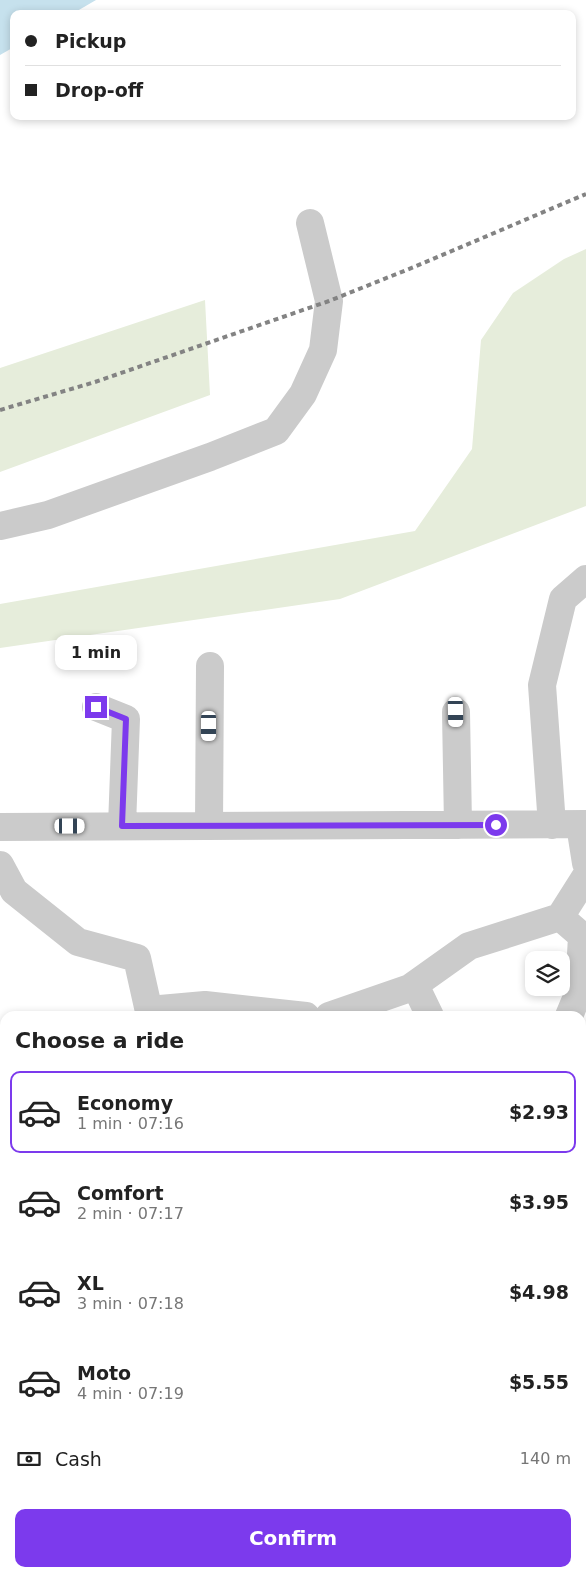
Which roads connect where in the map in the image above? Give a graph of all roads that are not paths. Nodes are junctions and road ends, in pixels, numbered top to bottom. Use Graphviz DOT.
graph roads {
  1 [pos="310,223"];
  2 [pos="0,526"];
  3 [pos="586,578"];
  4 [pos="210,666"];
  5 [pos="96,707"];
  6 [pos="456,712"];
  7 [pos="583,824"];
  8 [pos="458,825"];
  9 [pos="552,825"];
  10 [pos="122,826"];
  11 [pos="209,826"];
  12 [pos="0,827"];
  13 [pos="586,863"];
  14 [pos="0,864"];
  15 [pos="586,876"];
  16 [pos="560,917"];
  17 [pos="414,985"];
  18 [pos="389,1006"];
  19 [pos="149,1011"];
  20 [pos="163,1011"];
  21 [pos="258,1011"];
  22 [pos="359,1011"];
  23 [pos="427,1011"];
  24 [pos="571,1011"];
  1 -- 2 [label="street"];
  3 -- 9 [label="street"];
  4 -- 11 [label="street"];
  5 -- 10 [label="street"];
  6 -- 8 [label="street"];
  7 -- 9 [label="street"];
  7 -- 13 [label="street"];
  8 -- 9 [label="street"];
  8 -- 11 [label="street"];
  10 -- 11 [label="street"];
  10 -- 12 [label="street"];
  14 -- 19 [label="street"];
  15 -- 16 [label="street"];
  16 -- 17 [label="street"];
  16 -- 24 [label="street"];
  17 -- 18 [label="street"];
  17 -- 23 [label="street"];
  18 -- 22 [label="street"];
  20 -- 21 [label="street"];
}
